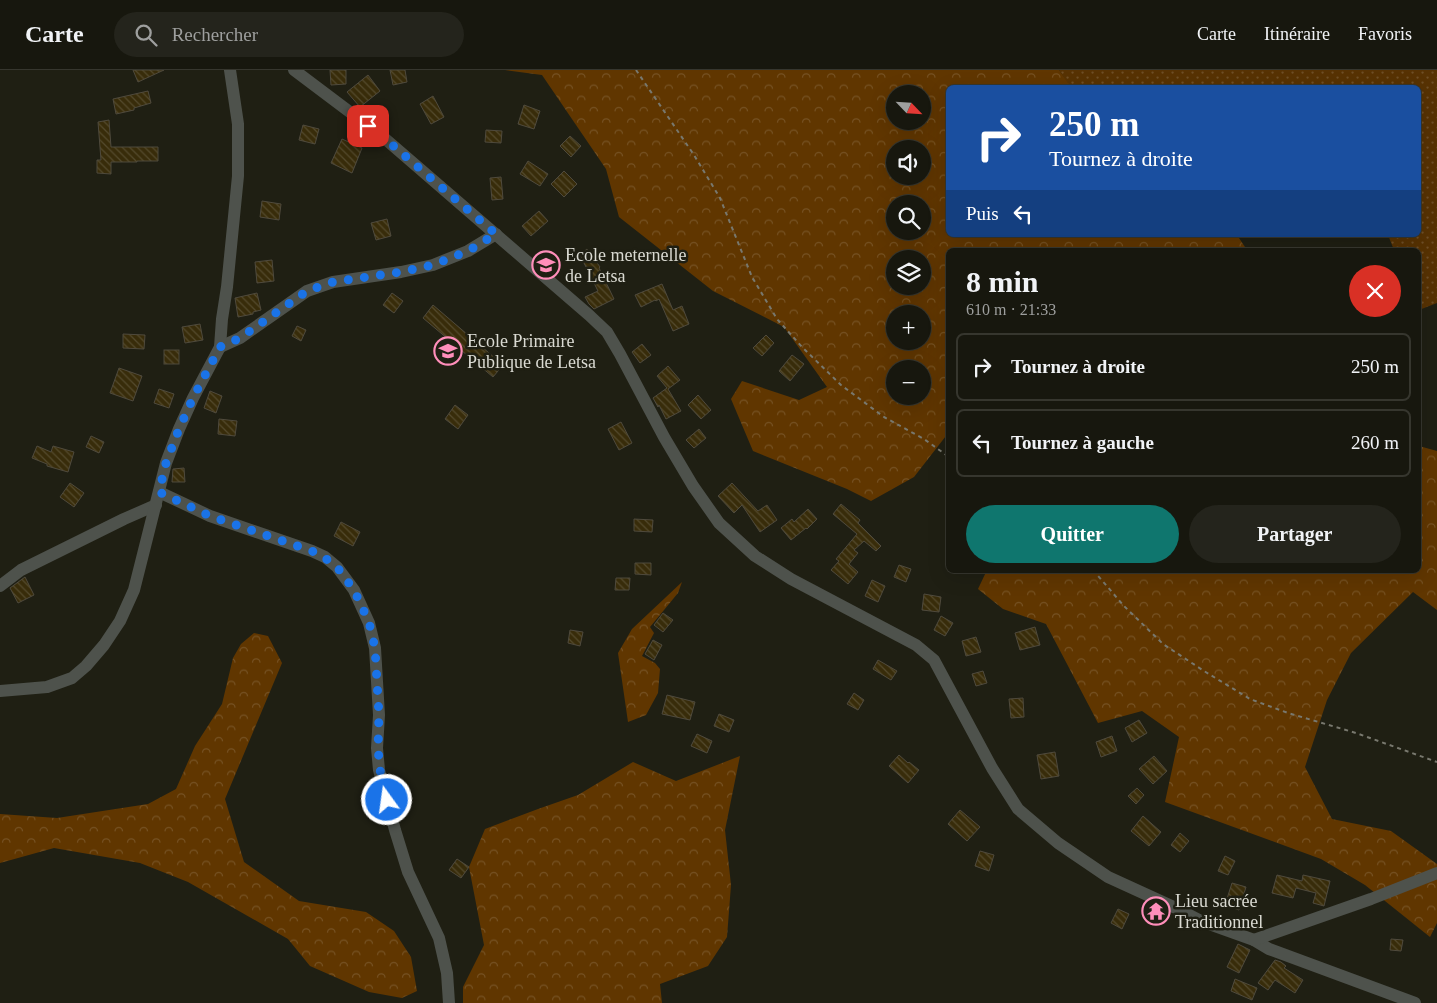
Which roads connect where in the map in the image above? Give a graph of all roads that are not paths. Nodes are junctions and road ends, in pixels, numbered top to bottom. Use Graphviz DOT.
graph roads {
  1 [pos="230,70"];
  2 [pos="294,70"];
  3 [pos="496,234"];
  4 [pos="220,347"];
  5 [pos="158,499"];
  6 [pos="0,586"];
  7 [pos="0,691"];
  8 [pos="1437,872"];
  9 [pos="1254,940"];
  10 [pos="447,1001"];
  11 [pos="1415,1003"];
  1 -- 4 [label="street"];
  2 -- 3 [label="street"];
  3 -- 4 [label="street"];
  3 -- 9 [label="street"];
  4 -- 5 [label="street"];
  5 -- 6 [label="street"];
  5 -- 7 [label="street"];
  5 -- 10 [label="street"];
  8 -- 9 [label="street"];
  9 -- 11 [label="street"];
}
